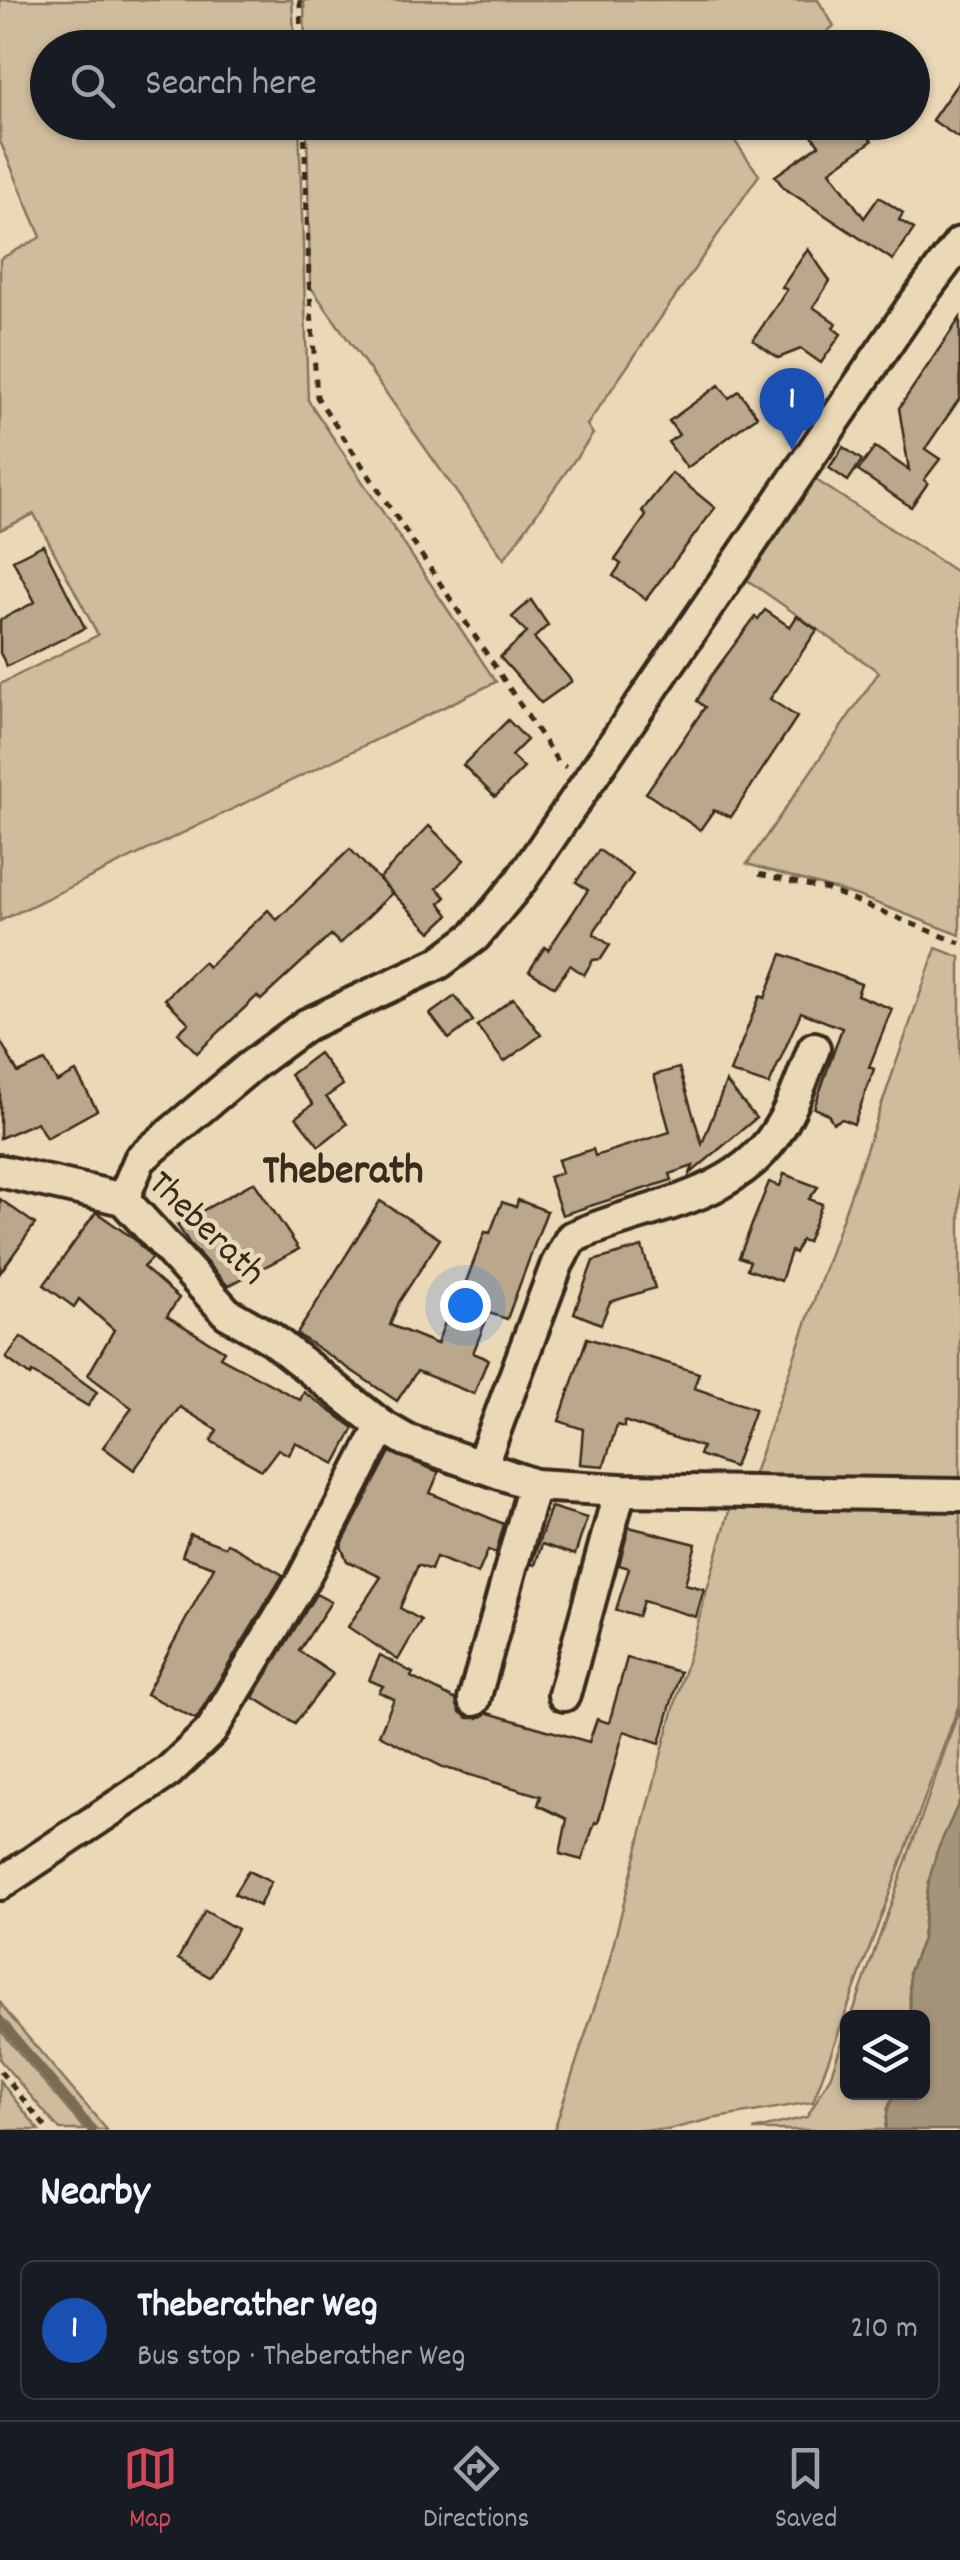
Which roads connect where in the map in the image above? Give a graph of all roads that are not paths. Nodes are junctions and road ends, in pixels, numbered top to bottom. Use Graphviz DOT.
graph roads {
  1 [pos="960,244"];
  2 [pos="814,1048"];
  3 [pos="0,1171"];
  4 [pos="123,1198"];
  5 [pos="382,1426"];
  6 [pos="481,1467"];
  7 [pos="534,1485"];
  8 [pos="620,1490"];
  9 [pos="960,1495"];
  10 [pos="564,1695"];
  11 [pos="474,1700"];
  12 [pos="0,1884"];
  1 -- 4 [label="street"];
  2 -- 6 [label="street"];
  3 -- 4 [label="street, Theberath"];
  4 -- 5 [label="street, Theberath"];
  5 -- 6 [label="street, Theberath"];
  5 -- 12 [label="street"];
  6 -- 7 [label="street, Theberath"];
  7 -- 8 [label="street, Theberath"];
  7 -- 11 [label="street"];
  8 -- 9 [label="street, Theberath"];
  8 -- 10 [label="street"];
}
